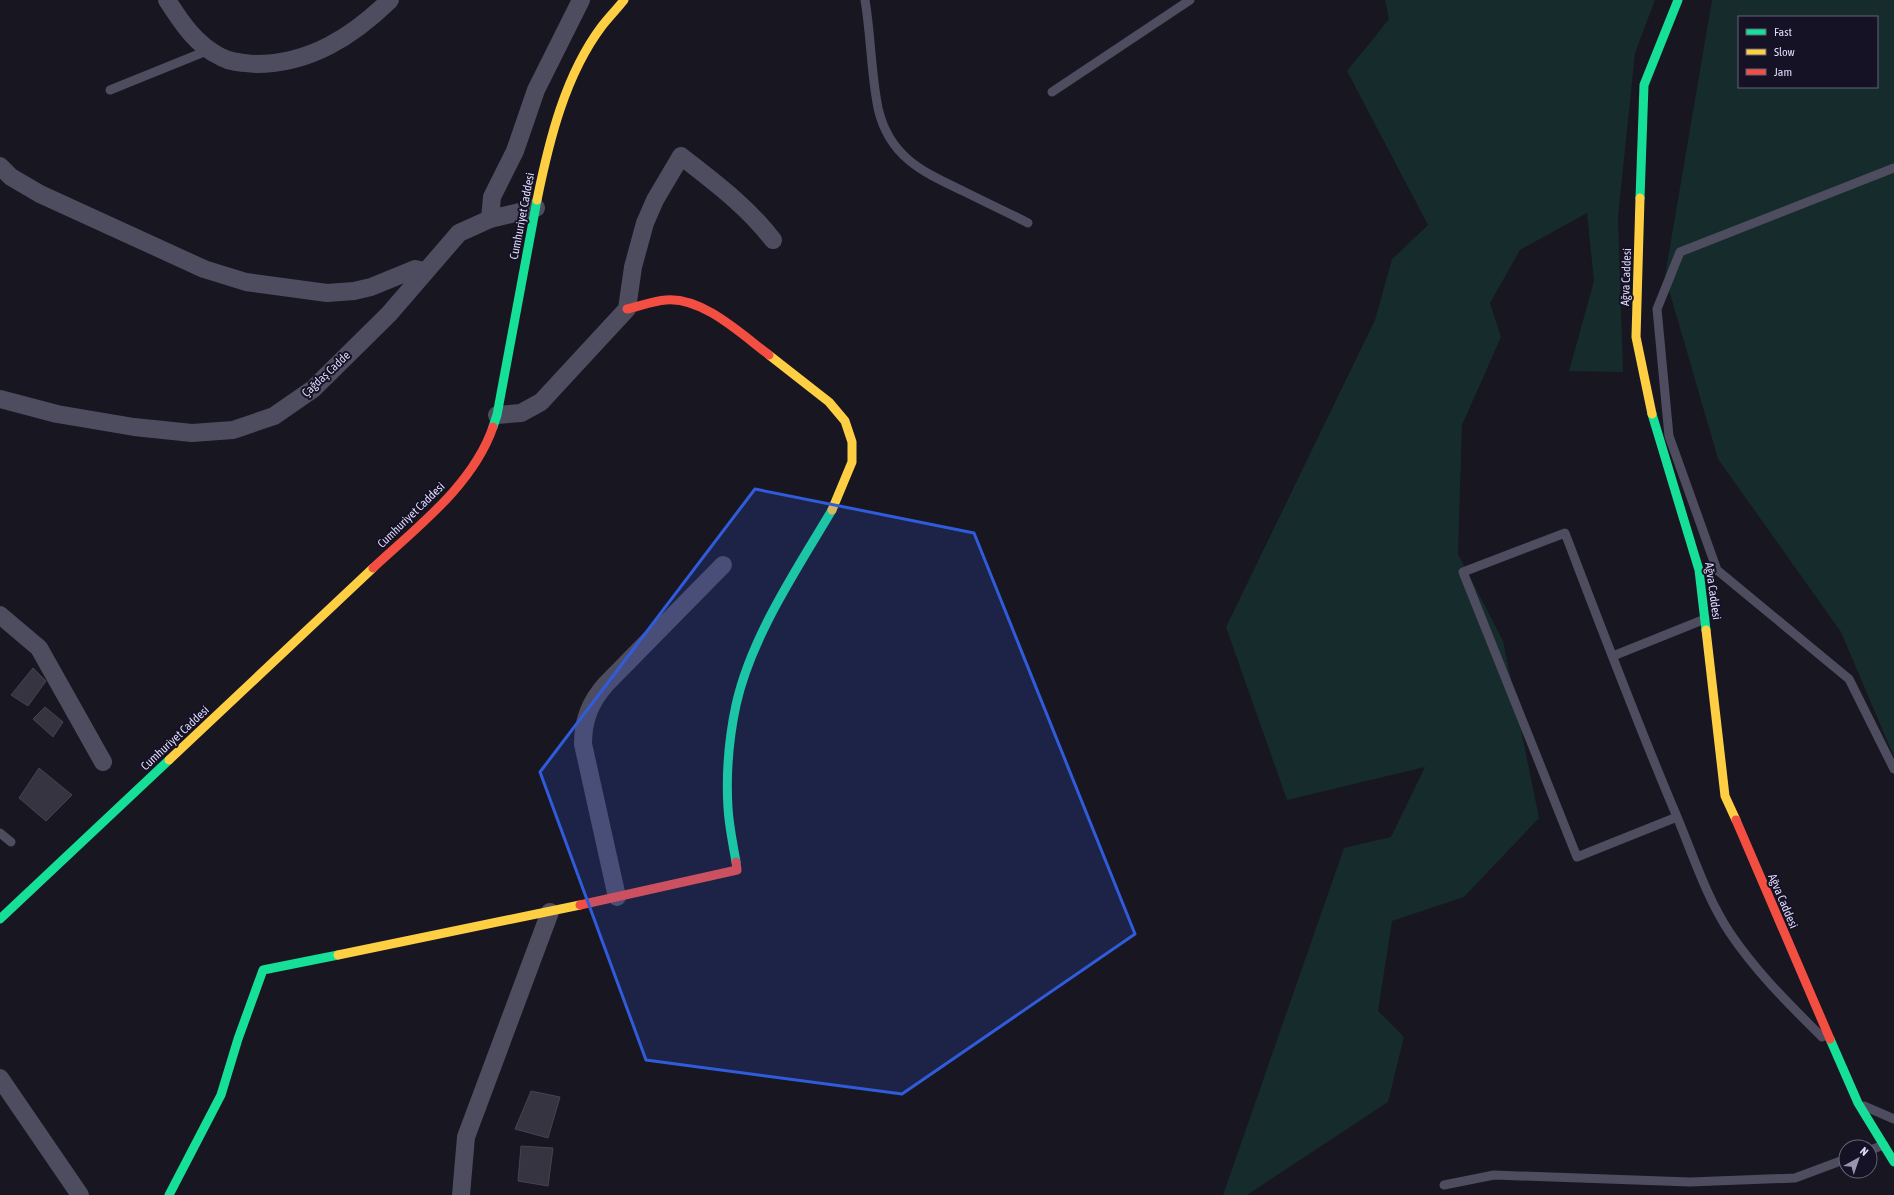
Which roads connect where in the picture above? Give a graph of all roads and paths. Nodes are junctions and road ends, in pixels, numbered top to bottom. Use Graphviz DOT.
graph roads {
  1 [pos="167,0"];
  2 [pos="390,0"];
  3 [pos="581,0"];
  4 [pos="624,0"];
  5 [pos="864,0"];
  6 [pos="1190,0"];
  7 [pos="1678,0"];
  8 [pos="209,50"];
  9 [pos="110,90"];
  10 [pos="1052,92"];
  11 [pos="1894,168"];
  12 [pos="4,177"];
  13 [pos="536,208"];
  14 [pos="490,219"];
  15 [pos="1028,223"];
  16 [pos="772,240"];
  17 [pos="425,271"];
  18 [pos="626,310"];
  19 [pos="0,399"];
  20 [pos="497,415"];
  21 [pos="723,565"];
  22 [pos="0,615"];
  23 [pos="1705,619"];
  24 [pos="1613,656"];
  25 [pos="103,762"];
  26 [pos="1894,769"];
  27 [pos="1677,817"];
  28 [pos="0,833"];
  29 [pos="12,842"];
  30 [pos="617,897"];
  31 [pos="550,912"];
  32 [pos="0,919"];
  33 [pos="1834,1050"];
  34 [pos="0,1078"];
  35 [pos="1858,1103"];
  36 [pos="1894,1118"];
  37 [pos="1884,1145"];
  38 [pos="1878,1147"];
  39 [pos="1838,1162"];
  40 [pos="1894,1162"];
  41 [pos="1444,1185"];
  42 [pos="80,1195"];
  43 [pos="169,1195"];
  44 [pos="461,1195"];
  1 -- 8 [label="street"];
  2 -- 8 [label="street"];
  3 -- 14 [label="street"];
  4 -- 13 [label="street, Cumhuriyet Caddesi"];
  5 -- 15 [label="lane"];
  6 -- 10 [label="lane"];
  7 -- 23 [label="street, Ağva Caddesi"];
  8 -- 9 [label="lane"];
  11 -- 26 [label="lane"];
  12 -- 17 [label="street"];
  13 -- 14 [label="street, Çağdaş Cadde"];
  13 -- 20 [label="street, Cumhuriyet Caddesi"];
  14 -- 17 [label="street, Çağdaş Cadde"];
  16 -- 18 [label="street"];
  17 -- 19 [label="street, Çağdaş Cadde"];
  18 -- 20 [label="street"];
  18 -- 30 [label="street"];
  20 -- 32 [label="street, Cumhuriyet Caddesi"];
  21 -- 30 [label="street"];
  22 -- 25 [label="street"];
  23 -- 24 [label="lane"];
  23 -- 33 [label="street, Ağva Caddesi"];
  24 -- 27 [label="lane"];
  24 -- 27 [label="lane"];
  27 -- 33 [label="lane"];
  28 -- 29 [label="lane"];
  30 -- 31 [label="street"];
  31 -- 43 [label="street"];
  31 -- 44 [label="street"];
  33 -- 35 [label="street, Ağva Caddesi"];
  34 -- 42 [label="street"];
  35 -- 36 [label="lane"];
  35 -- 37 [label="street, Ağva Caddesi"];
  37 -- 38 [label="lane"];
  37 -- 40 [label="street, Ağva Caddesi"];
  39 -- 41 [label="lane"];
}
